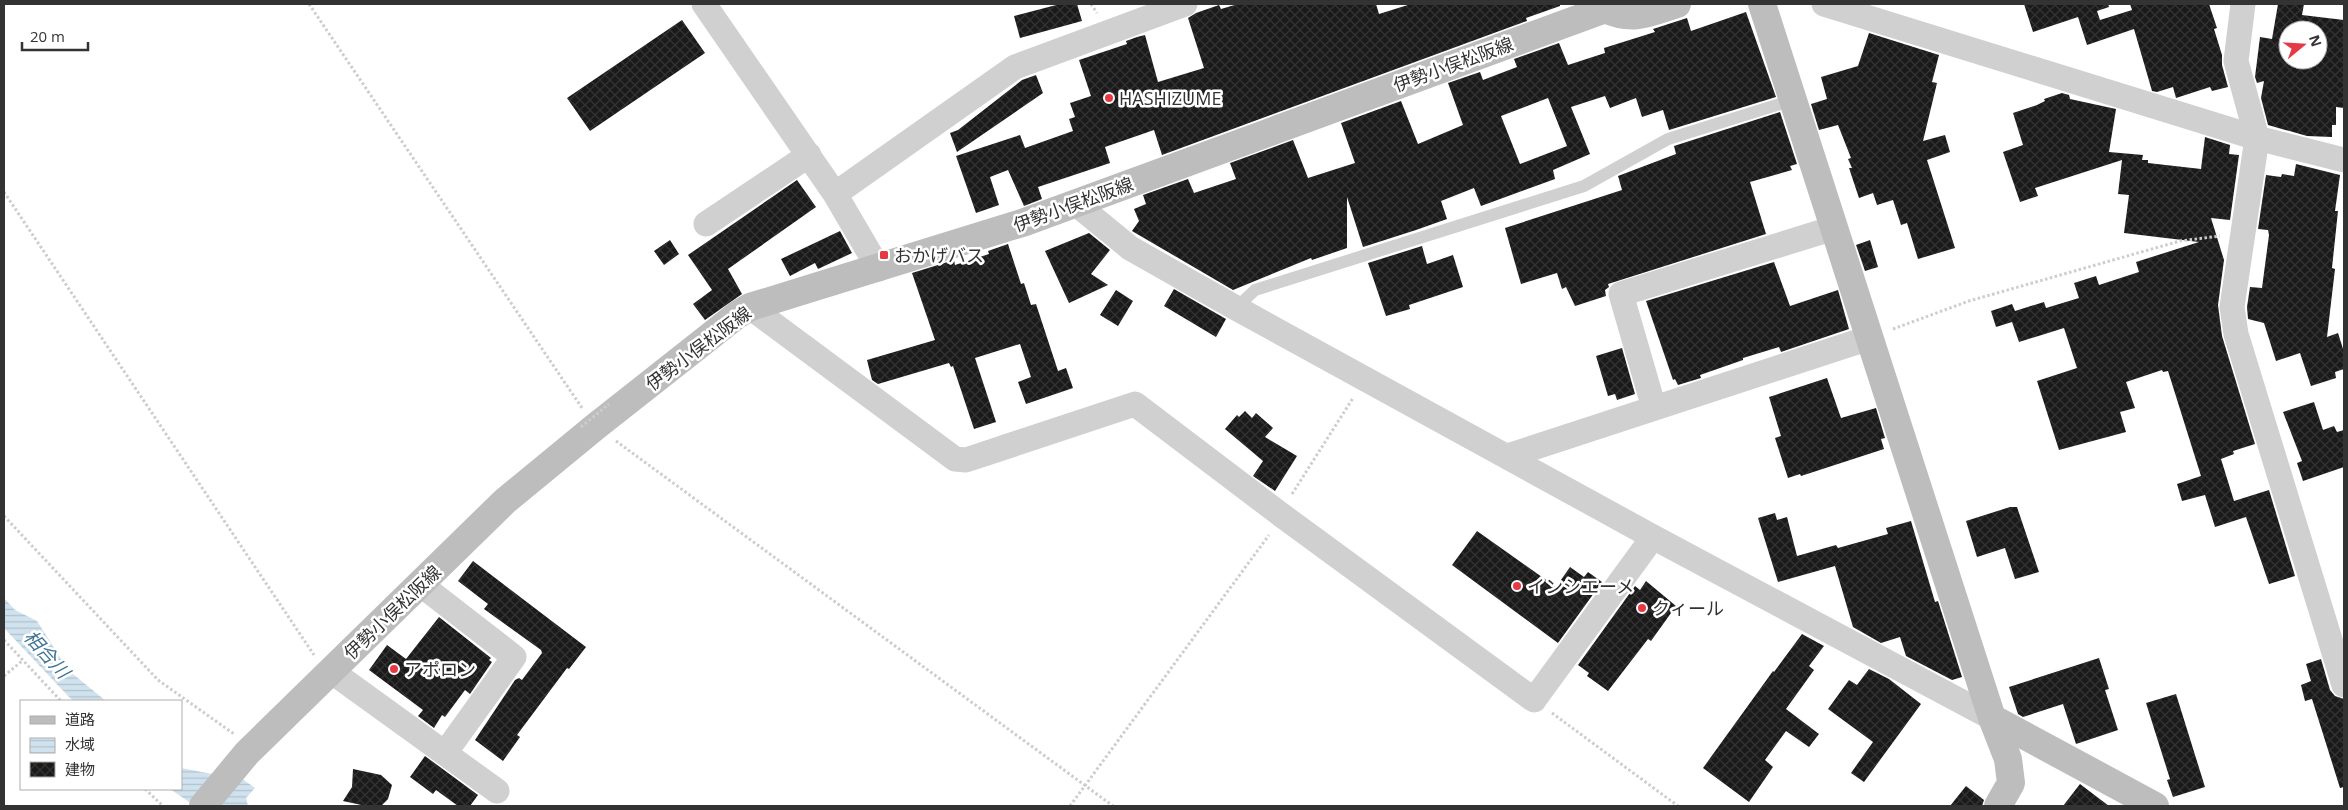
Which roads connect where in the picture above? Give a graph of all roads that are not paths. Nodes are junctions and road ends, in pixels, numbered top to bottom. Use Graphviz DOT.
graph roads {
  1 [pos="704,4"];
  2 [pos="1185,4"];
  3 [pos="1677,4"];
  4 [pos="1762,4"];
  5 [pos="1824,4"];
  6 [pos="2243,4"];
  7 [pos="1605,6"];
  8 [pos="1793,100"];
  9 [pos="2257,138"];
  10 [pos="809,155"];
  11 [pos="2344,160"];
  12 [pos="835,194"];
  13 [pos="1075,203"];
  14 [pos="706,224"];
  15 [pos="1834,228"];
  16 [pos="879,269"];
  17 [pos="750,307"];
  18 [pos="1236,308"];
  19 [pos="1878,335"];
  20 [pos="1654,408"];
  21 [pos="1508,456"];
  22 [pos="1653,537"];
  23 [pos="420,584"];
  24 [pos="331,671"];
  25 [pos="2344,685"];
  26 [pos="1992,718"];
  27 [pos="445,753"];
  28 [pos="497,791"];
  29 [pos="203,806"];
  30 [pos="1998,806"];
  31 [pos="2155,806"];
  1 -- 10 [label="street"];
  2 -- 12 [label="street"];
  3 -- 7 [label="main road"];
  4 -- 8 [label="main road"];
  5 -- 9 [label="street"];
  6 -- 9 [label="street"];
  7 -- 13 [label="main road, 伊勢小俣松阪線"];
  8 -- 15 [label="main road"];
  8 -- 18 [label="lane"];
  9 -- 11 [label="street"];
  9 -- 25 [label="street"];
  10 -- 12 [label="street"];
  10 -- 14 [label="street"];
  12 -- 16 [label="street"];
  13 -- 16 [label="main road, 伊勢小俣松阪線"];
  13 -- 18 [label="street"];
  15 -- 19 [label="main road"];
  15 -- 20 [label="street"];
  16 -- 17 [label="main road, 伊勢小俣松阪線"];
  17 -- 22 [label="street"];
  17 -- 23 [label="main road, 伊勢小俣松阪線"];
  18 -- 21 [label="street"];
  19 -- 20 [label="street"];
  19 -- 26 [label="main road"];
  20 -- 21 [label="street"];
  21 -- 22 [label="street"];
  22 -- 26 [label="street"];
  23 -- 24 [label="main road, 伊勢小俣松阪線"];
  23 -- 27 [label="street"];
  24 -- 27 [label="street"];
  24 -- 29 [label="main road, 伊勢小俣松阪線"];
  26 -- 30 [label="main road"];
  26 -- 31 [label="main road"];
  27 -- 28 [label="street"];
}
